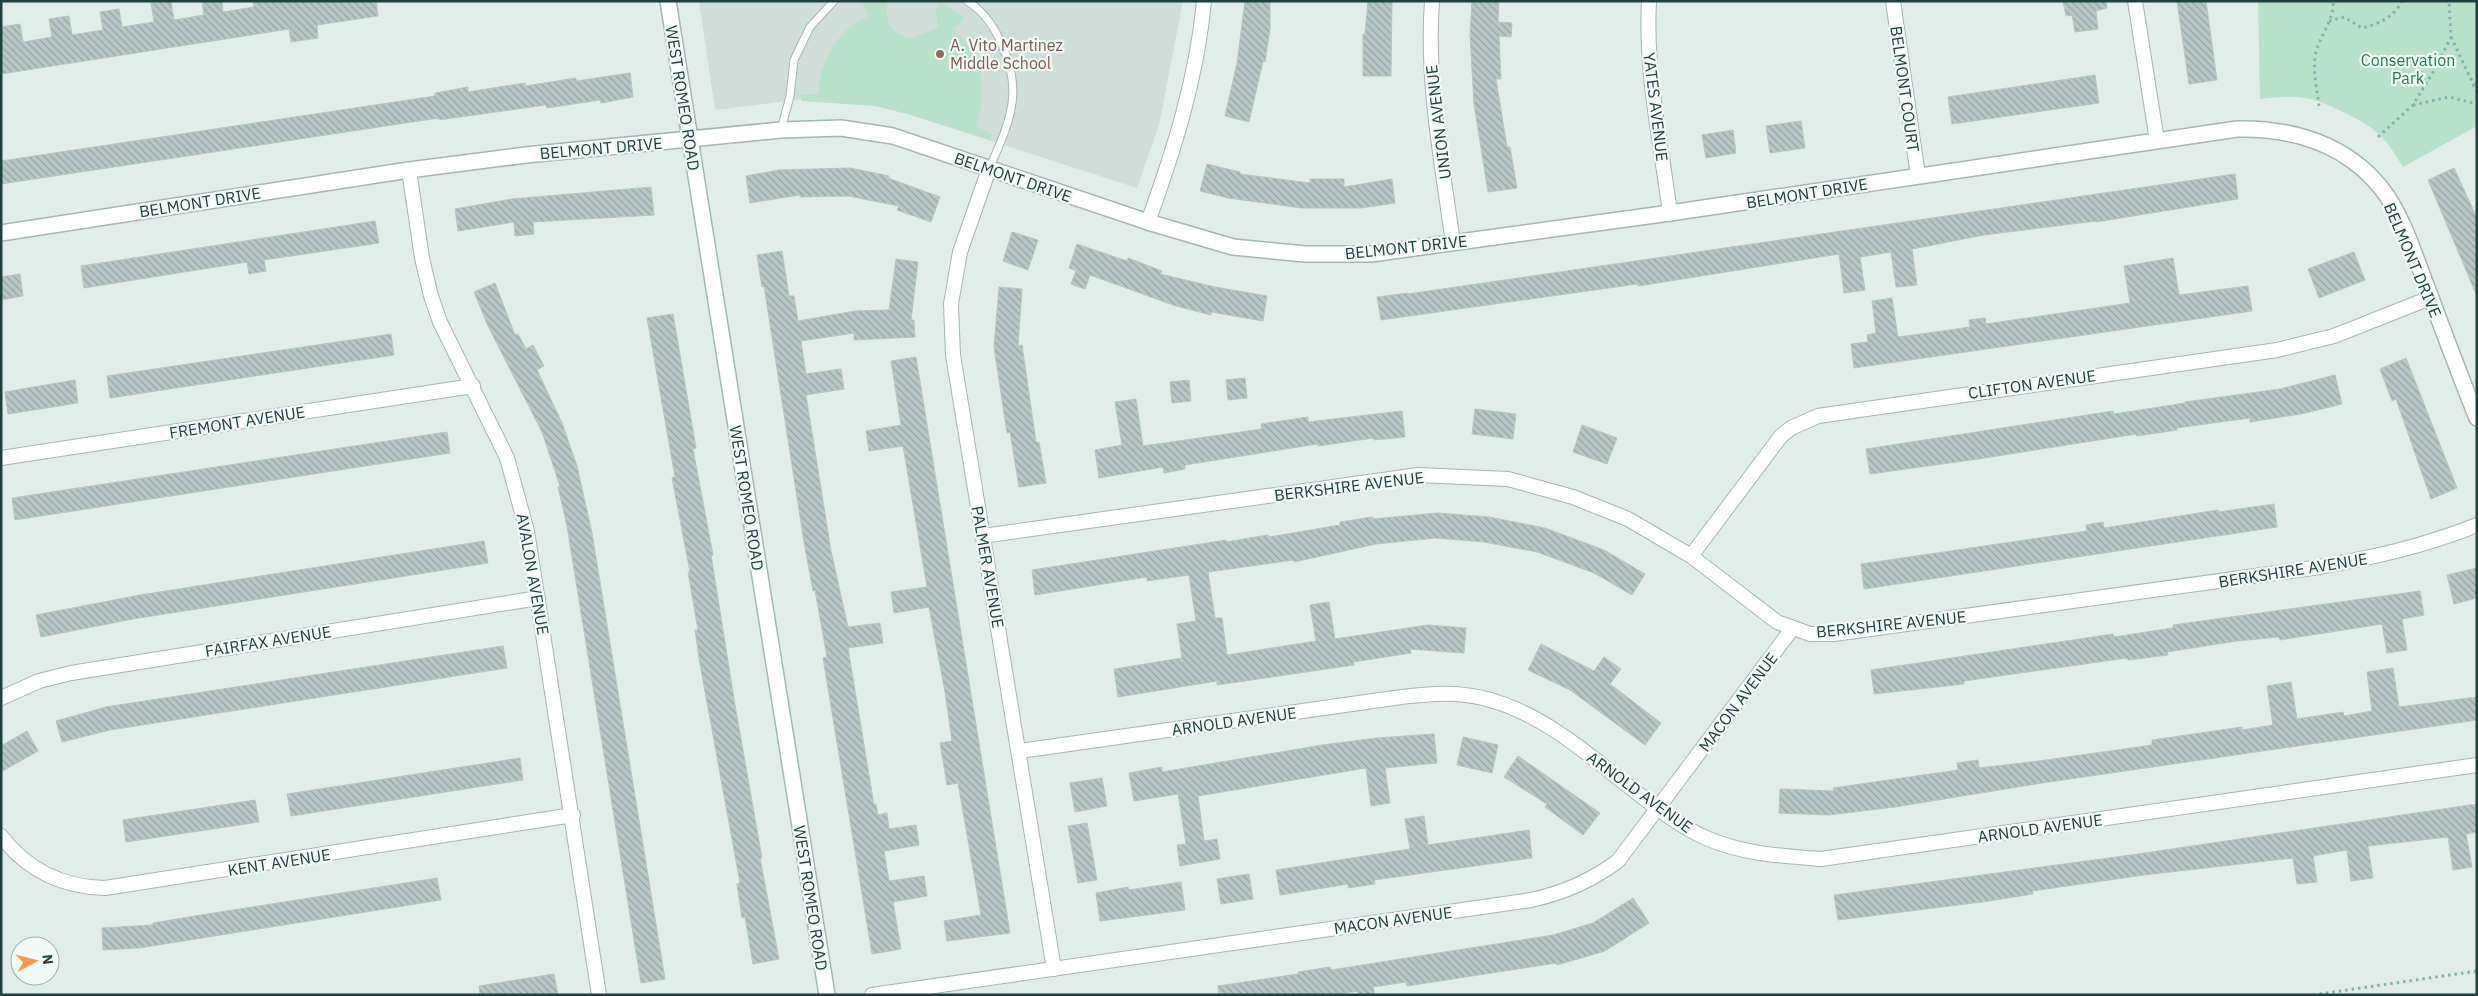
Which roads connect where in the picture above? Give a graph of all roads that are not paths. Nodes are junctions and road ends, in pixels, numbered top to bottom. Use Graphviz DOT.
graph roads {
  1 [pos="668,1"];
  2 [pos="834,1"];
  3 [pos="966,1"];
  4 [pos="1204,1"];
  5 [pos="1432,1"];
  6 [pos="1649,1"];
  7 [pos="1893,1"];
  8 [pos="2135,1"];
  9 [pos="781,130"];
  10 [pos="690,140"];
  11 [pos="2157,141"];
  12 [pos="989,169"];
  13 [pos="409,170"];
  14 [pos="1918,176"];
  15 [pos="1670,213"];
  16 [pos="1148,222"];
  17 [pos="1,233"];
  18 [pos="1453,243"];
  19 [pos="2430,298"];
  20 [pos="473,386"];
  21 [pos="2477,418"];
  22 [pos="1,458"];
  23 [pos="2477,525"];
  24 [pos="982,536"];
  25 [pos="1691,556"];
  26 [pos="538,598"];
  27 [pos="1792,629"];
  28 [pos="1,698"];
  29 [pos="1020,751"];
  30 [pos="2477,765"];
  31 [pos="1658,808"];
  32 [pos="573,815"];
  33 [pos="1,836"];
  34 [pos="1054,969"];
  35 [pos="599,995"];
  36 [pos="827,995"];
  37 [pos="872,995"];
  1 -- 10 [label="street, WEST ROMEO ROAD"];
  2 -- 9 [label="lane"];
  3 -- 12 [label="lane"];
  4 -- 16 [label="street"];
  5 -- 18 [label="street, UNION AVENUE"];
  6 -- 15 [label="street, YATES AVENUE"];
  7 -- 14 [label="street, BELMONT COURT"];
  8 -- 11 [label="street"];
  9 -- 10 [label="street, BELMONT DRIVE"];
  9 -- 12 [label="street, BELMONT DRIVE"];
  10 -- 13 [label="street, BELMONT DRIVE"];
  10 -- 36 [label="street, WEST ROMEO ROAD"];
  11 -- 14 [label="street, BELMONT DRIVE"];
  11 -- 19 [label="street, BELMONT DRIVE"];
  12 -- 16 [label="street, BELMONT DRIVE"];
  12 -- 24 [label="street, PALMER AVENUE"];
  13 -- 17 [label="street, BELMONT DRIVE"];
  13 -- 20 [label="street, AVALON AVENUE"];
  14 -- 15 [label="street, BELMONT DRIVE"];
  15 -- 18 [label="street, BELMONT DRIVE"];
  16 -- 18 [label="street, BELMONT DRIVE"];
  19 -- 21 [label="street, BELMONT DRIVE"];
  19 -- 25 [label="street, CLIFTON AVENUE"];
  20 -- 22 [label="street, FREMONT AVENUE"];
  20 -- 26 [label="street, AVALON AVENUE"];
  23 -- 27 [label="street, BERKSHIRE AVENUE"];
  24 -- 25 [label="street, BERKSHIRE AVENUE"];
  24 -- 29 [label="street, PALMER AVENUE"];
  25 -- 27 [label="street, BERKSHIRE AVENUE"];
  26 -- 28 [label="street, FAIRFAX AVENUE"];
  26 -- 32 [label="street, AVALON AVENUE"];
  27 -- 31 [label="street, MACON AVENUE"];
  29 -- 31 [label="street, ARNOLD AVENUE"];
  29 -- 34 [label="street, PALMER AVENUE"];
  30 -- 31 [label="street, ARNOLD AVENUE"];
  31 -- 34 [label="street, MACON AVENUE"];
  32 -- 33 [label="street, KENT AVENUE"];
  32 -- 35 [label="street, AVALON AVENUE"];
  34 -- 37 [label="street, MACON AVENUE"];
}
